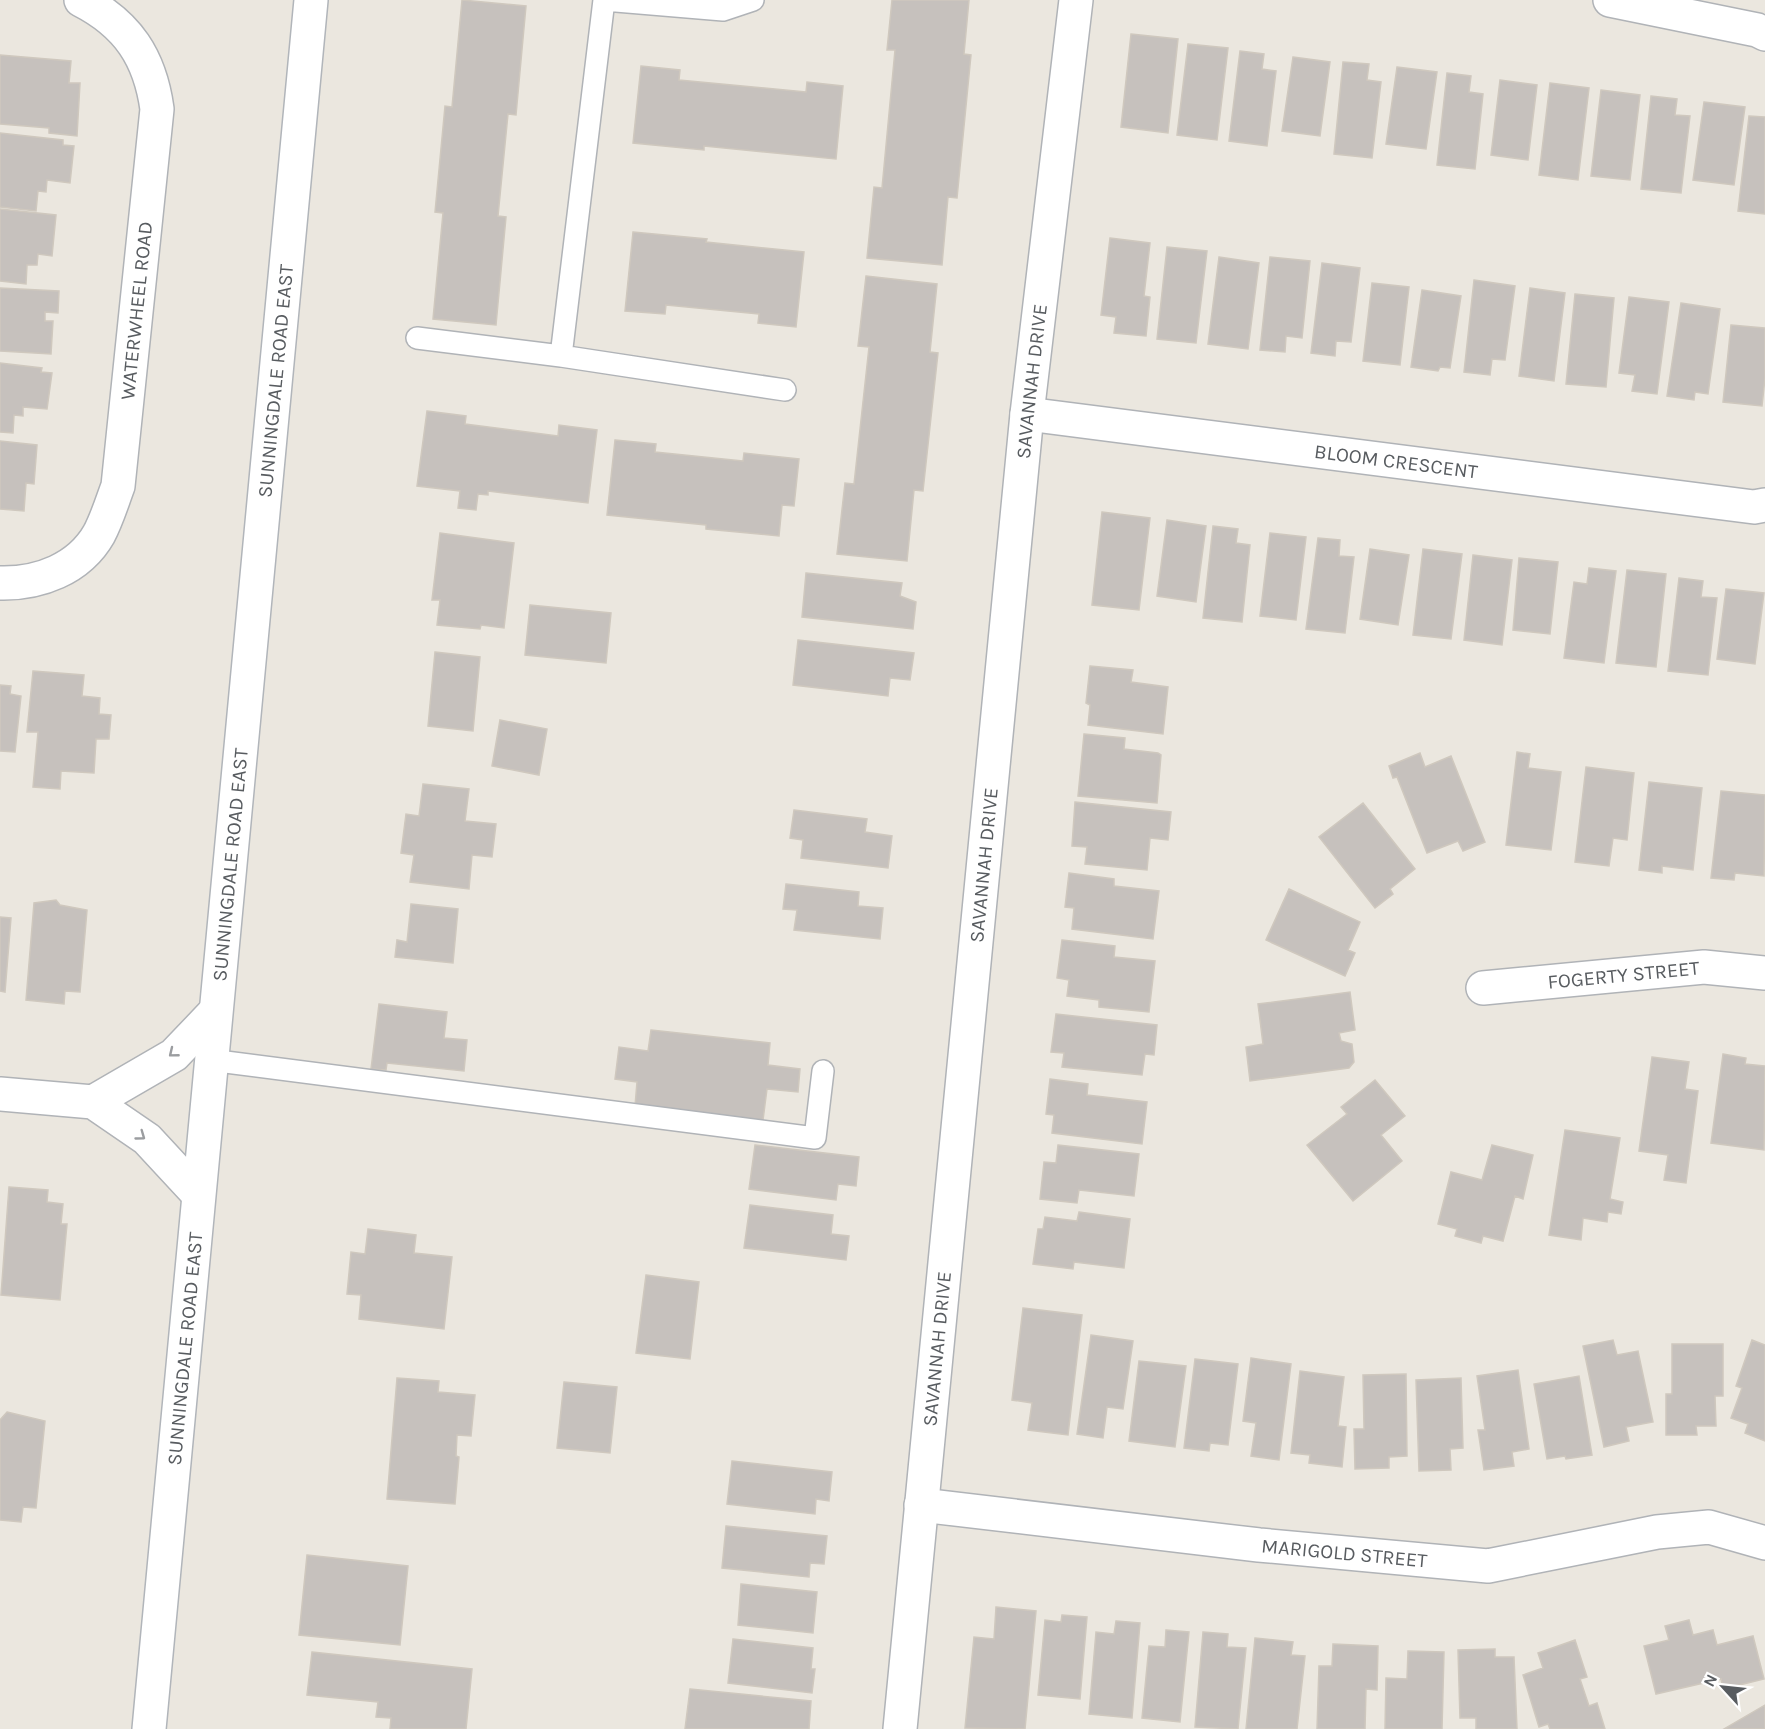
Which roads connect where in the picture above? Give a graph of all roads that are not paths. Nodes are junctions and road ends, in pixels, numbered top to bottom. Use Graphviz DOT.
graph roads {
  1 [pos="81,0"];
  2 [pos="311,0"];
  3 [pos="604,0"];
  4 [pos="753,0"];
  5 [pos="1076,0"];
  6 [pos="1610,0"];
  7 [pos="1765,34"];
  8 [pos="417,338"];
  9 [pos="561,356"];
  10 [pos="785,390"];
  11 [pos="1027,414"];
  12 [pos="1765,505"];
  13 [pos="0,583"];
  14 [pos="1765,973"];
  15 [pos="1483,988"];
  16 [pos="215,1012"];
  17 [pos="210,1060"];
  18 [pos="823,1071"];
  19 [pos="0,1094"];
  20 [pos="93,1102"];
  21 [pos="198,1194"];
  22 [pos="921,1505"];
  23 [pos="1765,1543"];
  24 [pos="149,1729"];
  25 [pos="900,1729"];
  1 -- 13 [label="street, WATERWHEEL ROAD"];
  2 -- 16 [label="street, SUNNINGDALE ROAD EAST"];
  3 -- 4 [label="lane"];
  3 -- 9 [label="lane"];
  5 -- 11 [label="street, SAVANNAH DRIVE"];
  6 -- 7 [label="street"];
  8 -- 9 [label="lane"];
  9 -- 10 [label="lane"];
  11 -- 12 [label="street, BLOOM CRESCENT"];
  11 -- 22 [label="street, SAVANNAH DRIVE"];
  14 -- 15 [label="street, FOGERTY STREET"];
  16 -- 17 [label="street, SUNNINGDALE ROAD EAST"];
  16 -- 20 [label="street, one-way"];
  17 -- 18 [label="lane"];
  17 -- 21 [label="street, SUNNINGDALE ROAD EAST"];
  19 -- 20 [label="street"];
  20 -- 21 [label="street, one-way"];
  21 -- 24 [label="street, SUNNINGDALE ROAD EAST"];
  22 -- 23 [label="street, MARIGOLD STREET"];
  22 -- 25 [label="street, SAVANNAH DRIVE"];
}
